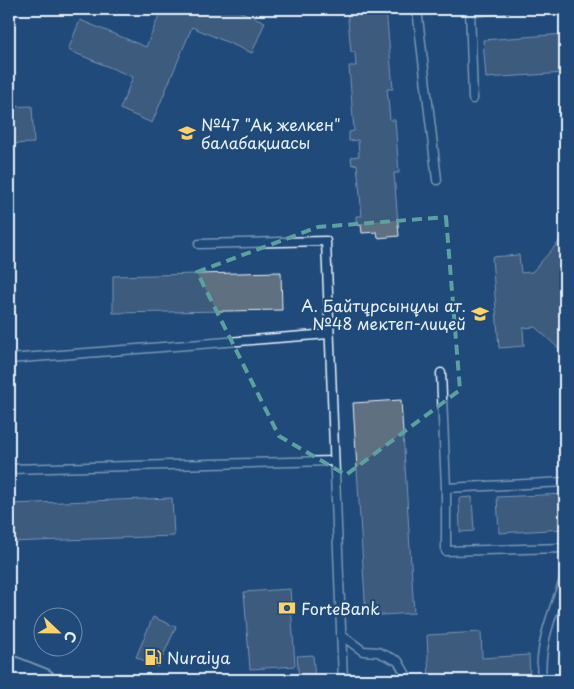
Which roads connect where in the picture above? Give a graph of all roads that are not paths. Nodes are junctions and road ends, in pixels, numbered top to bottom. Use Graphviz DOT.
graph roads {
  1 [pos="417,9"];
  2 [pos="505,9"];
  3 [pos="470,10"];
  4 [pos="473,99"];
  5 [pos="437,180"];
  6 [pos="199,244"];
  7 [pos="329,334"];
  8 [pos="9,359"];
  9 [pos="441,373"];
  10 [pos="334,461"];
  11 [pos="9,468"];
  12 [pos="565,482"];
  13 [pos="446,488"];
  14 [pos="565,548"];
  15 [pos="565,577"];
  16 [pos="341,635"];
  17 [pos="9,666"];
  18 [pos="44,680"];
  19 [pos="343,680"];
  20 [pos="409,680"];
  21 [pos="542,680"];
  1 -- 5 [label="lane"];
  2 -- 3 [label="lane"];
  3 -- 4 [label="lane"];
  6 -- 7 [label="lane"];
  7 -- 8 [label="lane"];
  7 -- 10 [label="lane"];
  9 -- 13 [label="lane"];
  10 -- 11 [label="lane"];
  10 -- 16 [label="lane"];
  12 -- 13 [label="lane"];
  13 -- 14 [label="lane"];
  15 -- 21 [label="lane"];
  16 -- 19 [label="lane"];
  16 -- 20 [label="lane"];
  17 -- 18 [label="street"];
}
